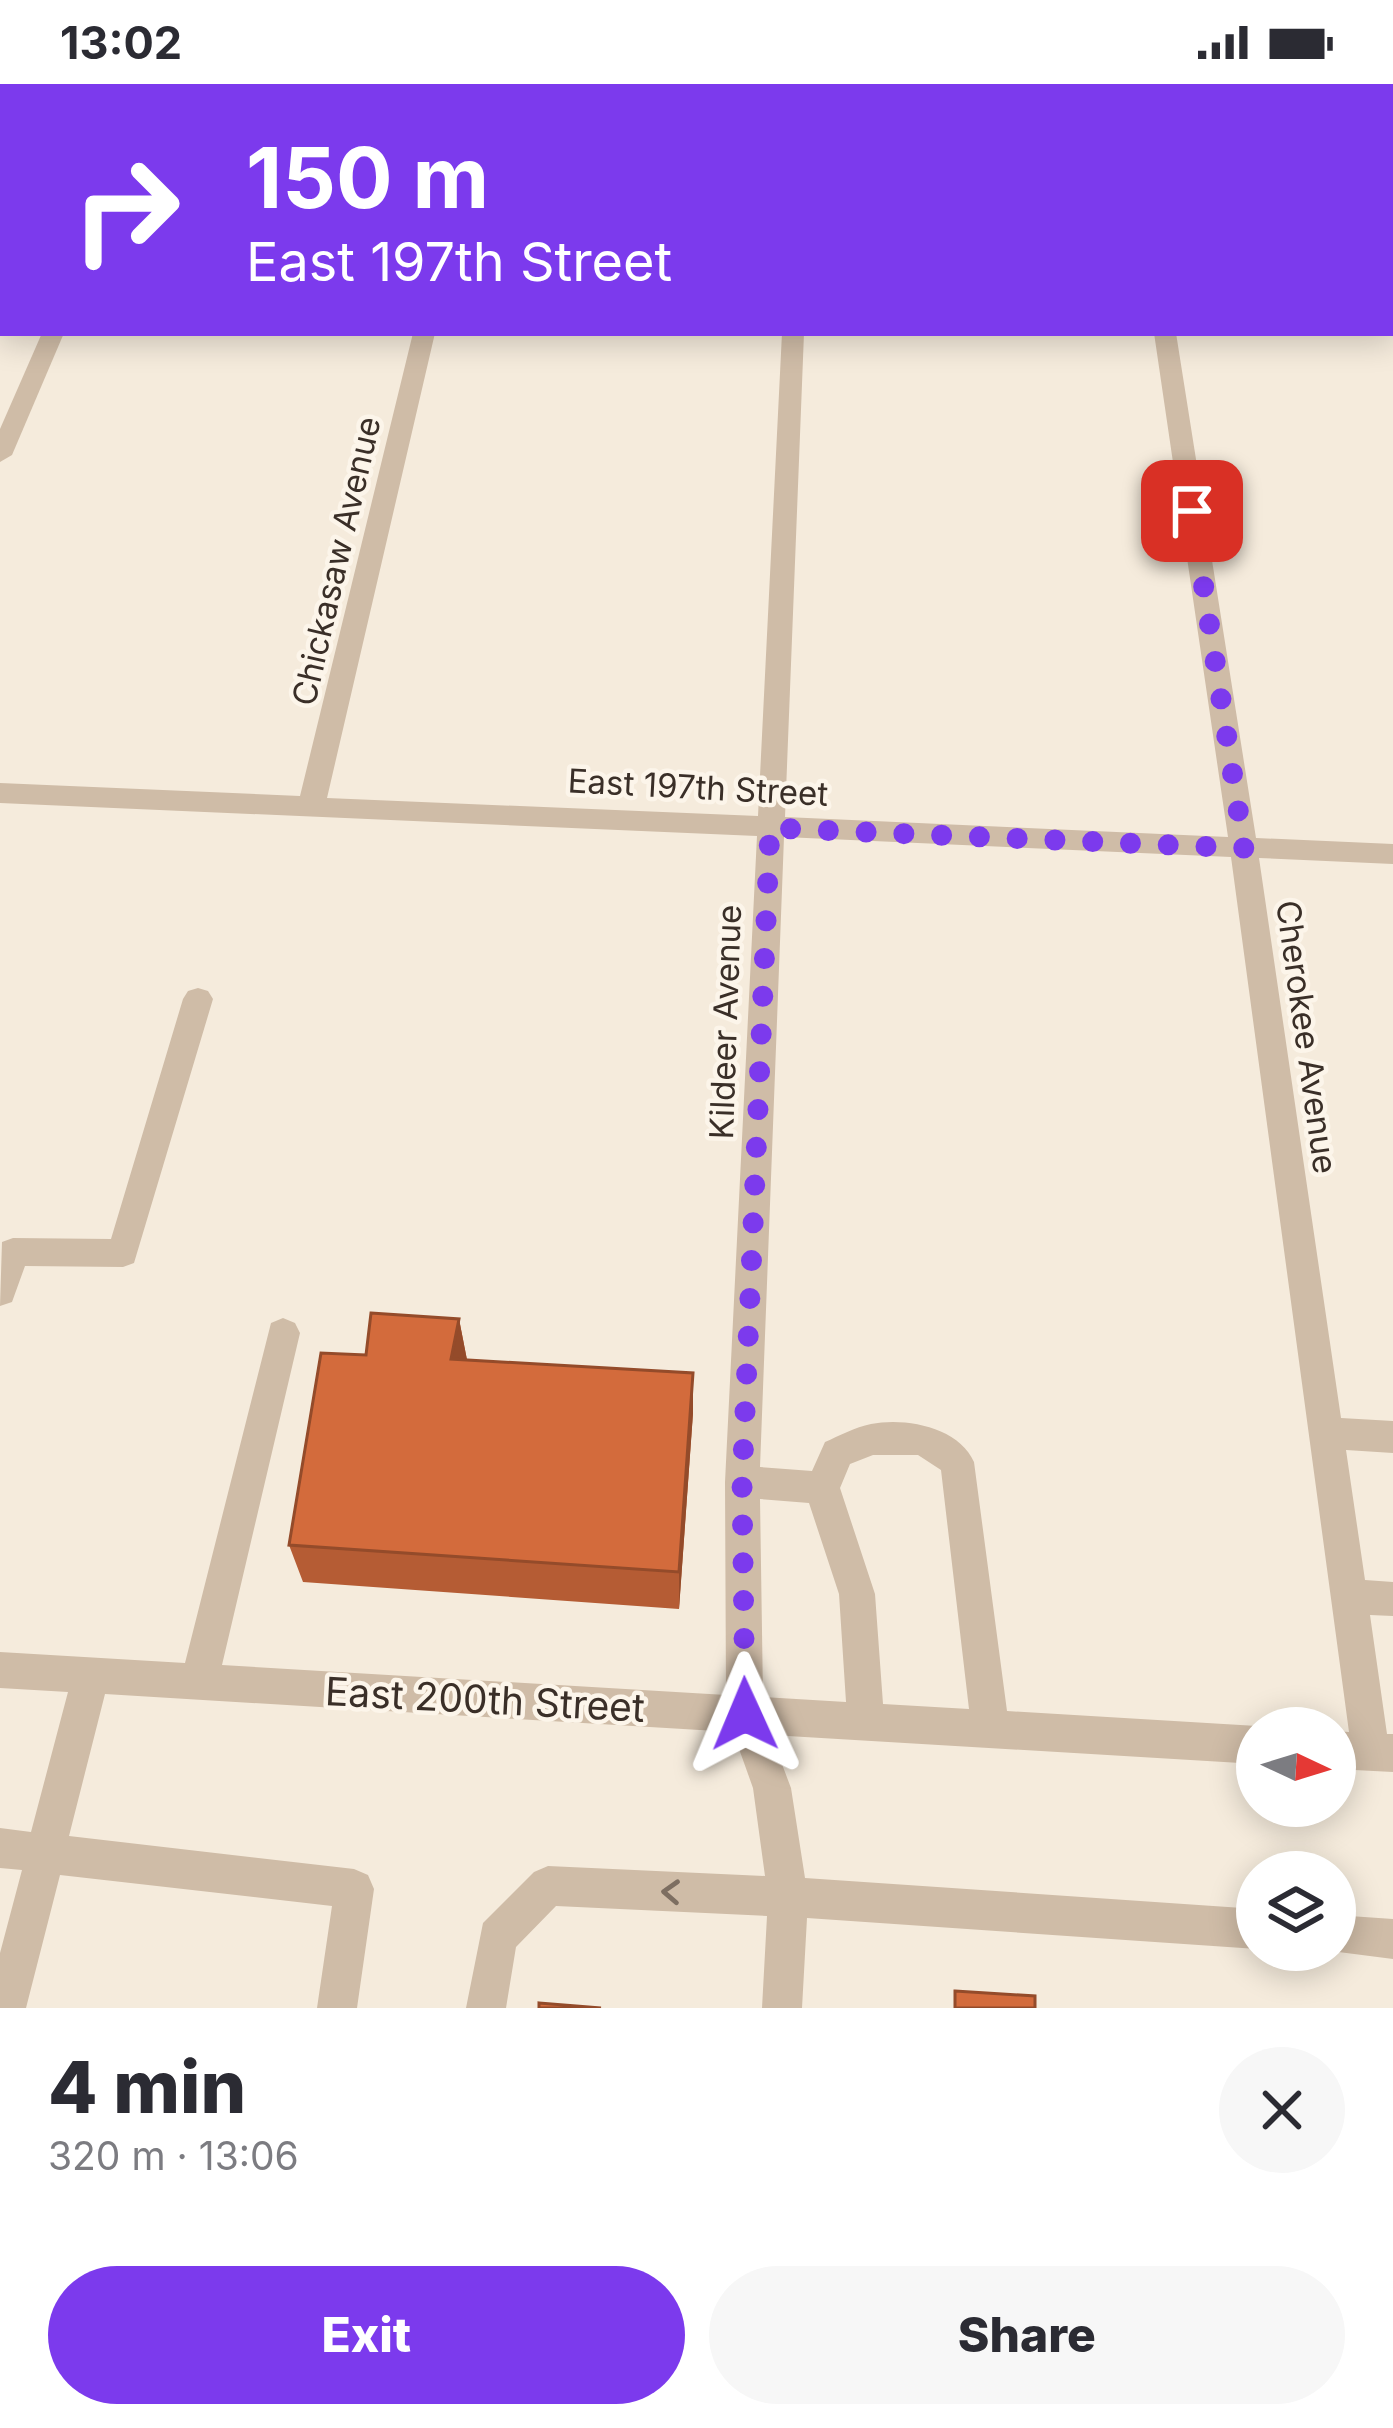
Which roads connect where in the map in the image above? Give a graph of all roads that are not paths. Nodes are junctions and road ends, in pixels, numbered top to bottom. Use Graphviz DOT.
graph roads {
  1 [pos="52,336"];
  2 [pos="423,336"];
  3 [pos="794,336"];
  4 [pos="1166,336"];
  5 [pos="0,455"];
  6 [pos="0,793"];
  7 [pos="312,804"];
  8 [pos="770,828"];
  9 [pos="1244,848"];
  10 [pos="1393,854"];
  11 [pos="198,999"];
  12 [pos="0,1292"];
  13 [pos="284,1333"];
  14 [pos="1326,1433"];
  15 [pos="1393,1437"];
  16 [pos="742,1482"];
  17 [pos="822,1488"];
  18 [pos="1348,1596"];
  19 [pos="1393,1599"];
  20 [pos="0,1670"];
  21 [pos="92,1676"];
  22 [pos="199,1682"];
  23 [pos="745,1714"];
  24 [pos="866,1722"];
  25 [pos="990,1729"];
  26 [pos="1236,1744"];
  27 [pos="1366,1752"];
  28 [pos="0,1848"];
  29 [pos="46,1850"];
  30 [pos="788,1897"];
  31 [pos="1236,1928"];
  32 [pos="1356,1936"];
  33 [pos="1393,1939"];
  34 [pos="6,2008"];
  35 [pos="338,2008"];
  36 [pos="486,2008"];
  37 [pos="782,2008"];
  1 -- 5 [label="street"];
  2 -- 7 [label="street, Chickasaw Avenue"];
  3 -- 8 [label="street, Kildeer Avenue"];
  4 -- 9 [label="street, Cherokee Avenue"];
  6 -- 7 [label="street, East 197th Street"];
  7 -- 8 [label="street, East 197th Street"];
  8 -- 9 [label="street, East 197th Street"];
  8 -- 16 [label="street, Kildeer Avenue"];
  9 -- 10 [label="street, East 197th Street"];
  9 -- 14 [label="street, Cherokee Avenue"];
  11 -- 12 [label="street"];
  13 -- 22 [label="street"];
  14 -- 15 [label="street"];
  14 -- 18 [label="street, Cherokee Avenue"];
  16 -- 17 [label="street"];
  16 -- 23 [label="street, Kildeer Avenue"];
  17 -- 24 [label="street"];
  17 -- 25 [label="street"];
  18 -- 19 [label="street"];
  18 -- 27 [label="street, Cherokee Avenue"];
  20 -- 21 [label="street, East 200th Street"];
  21 -- 22 [label="street, East 200th Street"];
  21 -- 29 [label="street"];
  22 -- 23 [label="street, East 200th Street"];
  23 -- 24 [label="street, East 200th Street"];
  23 -- 30 [label="street, Kildeer Avenue"];
  24 -- 25 [label="street, East 200th Street"];
  25 -- 26 [label="street, East 200th Street"];
  28 -- 29 [label="street"];
  29 -- 34 [label="street"];
  29 -- 35 [label="street"];
  30 -- 31 [label="street"];
  30 -- 36 [label="street, one-way"];
  30 -- 37 [label="street, Kildeer Avenue"];
  32 -- 33 [label="street"];
}
